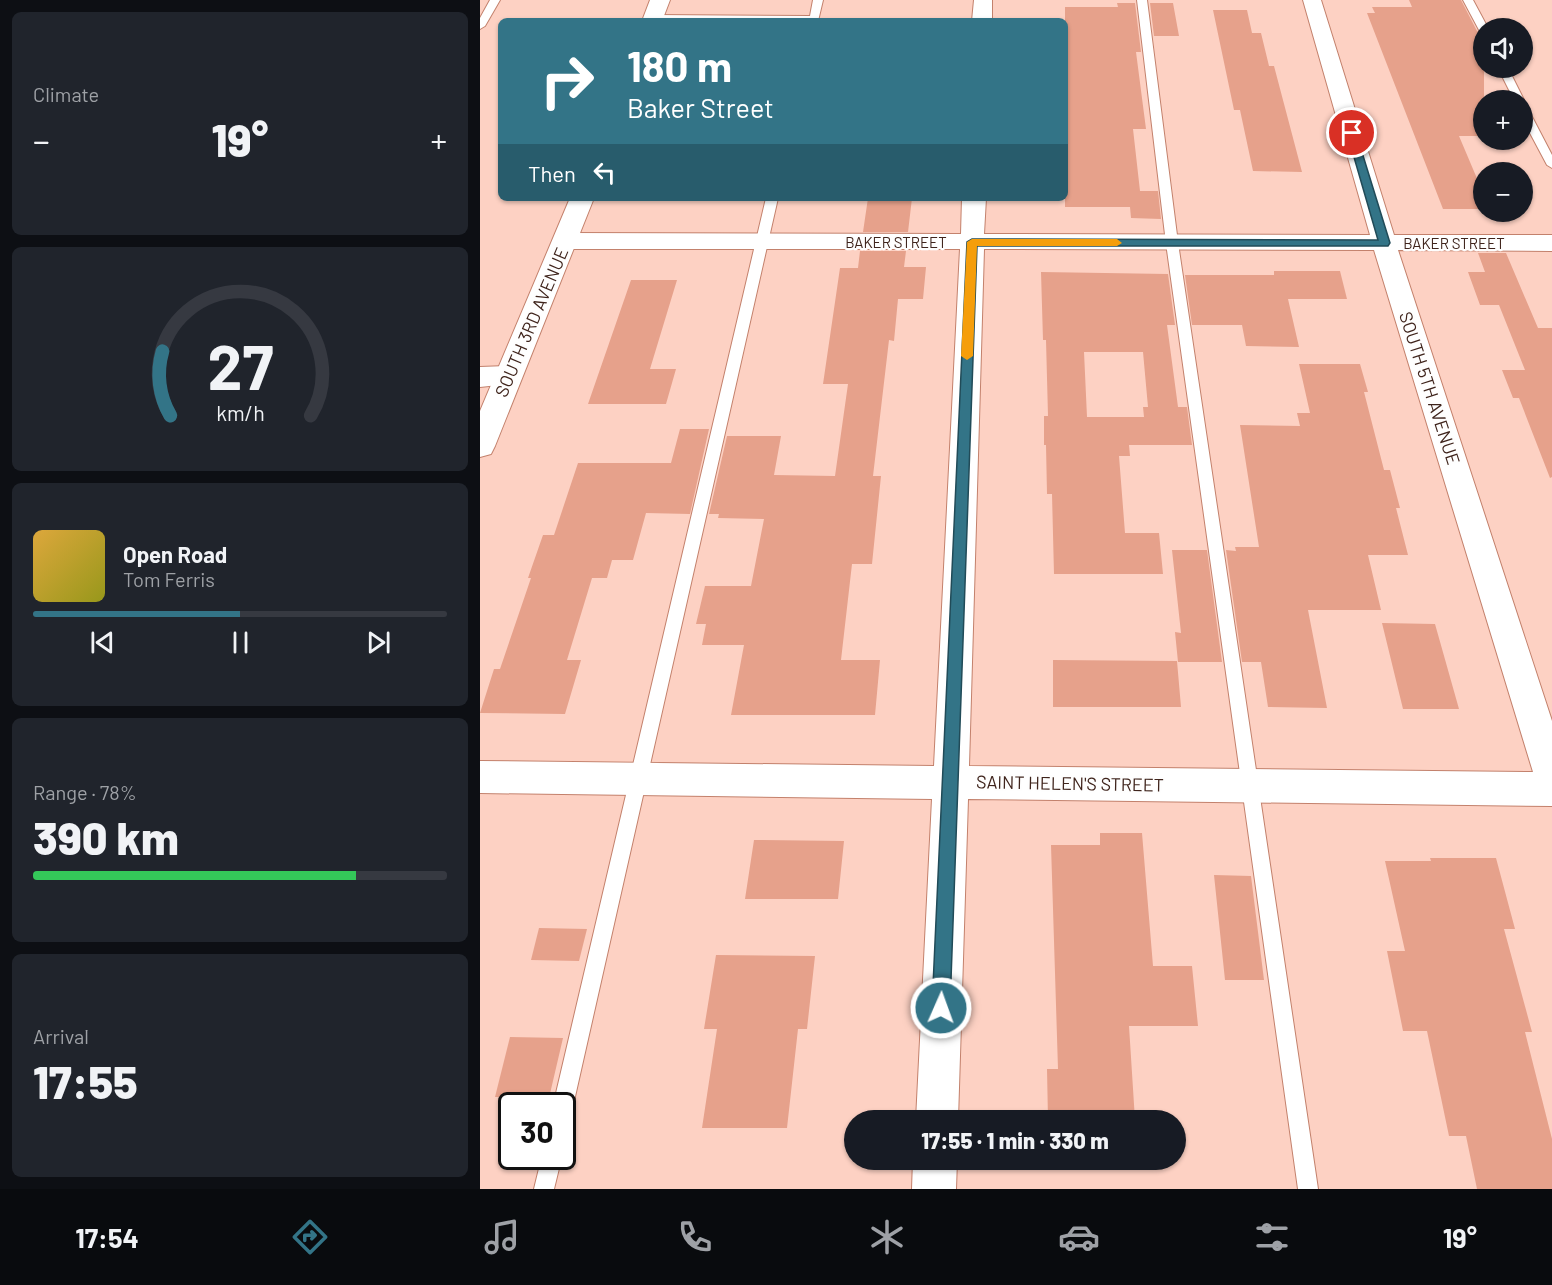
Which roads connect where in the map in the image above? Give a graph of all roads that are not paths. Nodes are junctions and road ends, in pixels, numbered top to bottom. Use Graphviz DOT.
graph roads {
  1 [pos="495,0"];
  2 [pos="818,0"];
  3 [pos="983,0"];
  4 [pos="1142,0"];
  5 [pos="1312,0"];
  6 [pos="1468,0"];
  7 [pos="655,13"];
  8 [pos="768,18"];
  9 [pos="814,18"];
  10 [pos="982,18"];
  11 [pos="1478,18"];
  12 [pos="480,26"];
  13 [pos="1533,128"];
  14 [pos="1552,165"];
  15 [pos="581,201"];
  16 [pos="771,201"];
  17 [pos="974,201"];
  18 [pos="565,241"];
  19 [pos="762,242"];
  20 [pos="972,242"];
  21 [pos="1173,243"];
  22 [pos="1384,243"];
  23 [pos="1552,243"];
  24 [pos="507,376"];
  25 [pos="480,377"];
  26 [pos="480,446"];
  27 [pos="1552,775"];
  28 [pos="480,777"];
  29 [pos="639,779"];
  30 [pos="950,782"];
  31 [pos="1250,785"];
  32 [pos="1552,789"];
  33 [pos="566,1092"];
  34 [pos="937,1110"];
  35 [pos="549,1170"];
  36 [pos="935,1170"];
  37 [pos="544,1189"];
  38 [pos="934,1189"];
  39 [pos="1308,1189"];
  1 -- 12 [label="lane"];
  2 -- 9 [label="lane"];
  3 -- 10 [label="street"];
  4 -- 21 [label="lane"];
  5 -- 22 [label="street, SOUTH 5TH AVENUE"];
  6 -- 11 [label="lane"];
  7 -- 8 [label="lane"];
  13 -- 14 [label="lane"];
  15 -- 18 [label="street, SOUTH 3RD AVENUE"];
  16 -- 19 [label="lane"];
  17 -- 20 [label="street"];
  18 -- 19 [label="street, BAKER STREET"];
  18 -- 24 [label="street, SOUTH 3RD AVENUE"];
  19 -- 20 [label="street, BAKER STREET"];
  19 -- 29 [label="lane"];
  20 -- 21 [label="street, BAKER STREET"];
  20 -- 30 [label="street"];
  21 -- 22 [label="street, BAKER STREET"];
  21 -- 31 [label="lane"];
  22 -- 23 [label="street, BAKER STREET"];
  22 -- 27 [label="street, SOUTH 5TH AVENUE"];
  24 -- 25 [label="street"];
  24 -- 26 [label="street, SOUTH 3RD AVENUE"];
  28 -- 29 [label="street, SAINT HELEN'S STREET"];
  29 -- 30 [label="street, SAINT HELEN'S STREET"];
  29 -- 33 [label="lane"];
  30 -- 31 [label="street, SAINT HELEN'S STREET"];
  30 -- 34 [label="street"];
  31 -- 32 [label="street, SAINT HELEN'S STREET"];
  31 -- 39 [label="lane"];
  35 -- 37 [label="lane"];
  36 -- 38 [label="street"];
}
